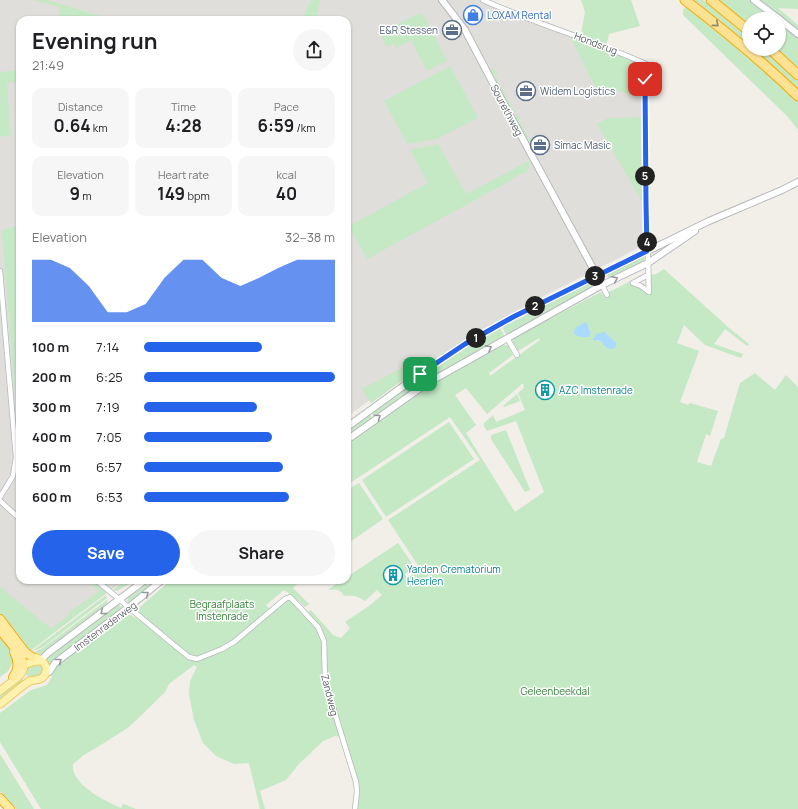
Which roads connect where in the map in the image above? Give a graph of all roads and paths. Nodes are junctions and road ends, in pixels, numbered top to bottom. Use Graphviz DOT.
graph roads {
  1 [pos="442,0"];
  2 [pos="483,0"];
  3 [pos="685,0"];
  4 [pos="710,0"];
  5 [pos="754,0"];
  6 [pos="770,12"];
  7 [pos="742,25"];
  8 [pos="786,25"];
  9 [pos="798,34"];
  10 [pos="778,56"];
  11 [pos="798,75"];
  12 [pos="798,96"];
  13 [pos="798,182"];
  14 [pos="709,220"];
  15 [pos="647,251"];
  16 [pos="648,263"];
  17 [pos="0,271"];
  18 [pos="597,275"];
  19 [pos="648,275"];
  20 [pos="602,285"];
  21 [pos="607,295"];
  22 [pos="507,338"];
  23 [pos="517,356"];
  24 [pos="351,424"];
  25 [pos="16,436"];
  26 [pos="351,437"];
  27 [pos="16,465"];
  28 [pos="0,497"];
  29 [pos="0,502"];
  30 [pos="16,516"];
  31 [pos="101,584"];
  32 [pos="140,584"];
  33 [pos="157,584"];
  34 [pos="119,600"];
  35 [pos="129,607"];
  36 [pos="0,619"];
  37 [pos="0,630"];
  38 [pos="12,644"];
  39 [pos="37,658"];
  40 [pos="23,668"];
  41 [pos="49,672"];
  42 [pos="13,677"];
  43 [pos="30,683"];
  44 [pos="0,686"];
  45 [pos="0,691"];
  46 [pos="0,704"];
  47 [pos="0,798"];
  48 [pos="10,809"];
  49 [pos="355,809"];
  1 -- 18 [label="street, Sourethweg"];
  2 -- 15 [label="street, Hondsrug"];
  3 -- 12 [label="highway, one-way"];
  4 -- 7 [label="highway"];
  5 -- 6 [label="street"];
  8 -- 9 [label="street"];
  10 -- 11 [label="highway"];
  13 -- 14 [label="street"];
  14 -- 15 [label="street"];
  14 -- 16 [label="street"];
  15 -- 16 [label="street"];
  15 -- 18 [label="street"];
  16 -- 19 [label="street"];
  20 -- 16 [label="street, one-way"];
  17 -- 25 [label="street"];
  18 -- 20 [label="street, Sourethweg"];
  18 -- 24 [label="street"];
  20 -- 21 [label="street"];
  20 -- 22 [label="street"];
  22 -- 23 [label="street"];
  26 -- 22 [label="street, one-way"];
  27 -- 28 [label="street"];
  29 -- 30 [label="street"];
  31 -- 34 [label="street"];
  32 -- 34 [label="street, Imstenraderweg"];
  35 -- 33 [label="street, Imstenraderweg, one-way"];
  34 -- 35 [label="street"];
  34 -- 39 [label="street, Imstenraderweg, one-way"];
  41 -- 35 [label="street, Imstenraderweg, one-way"];
  35 -- 49 [label="street, Zandweg"];
  36 -- 39 [label="highway"];
  37 -- 38 [label="highway"];
  38 -- 40 [label="highway"];
  38 -- 42 [label="highway"];
  39 -- 40 [label="main road"];
  39 -- 43 [label="main road"];
  40 -- 43 [label="main road"];
  40 -- 45 [label="main road"];
  41 -- 43 [label="main road"];
  42 -- 44 [label="main road"];
  43 -- 46 [label="main road"];
  47 -- 48 [label="highway"];
}
